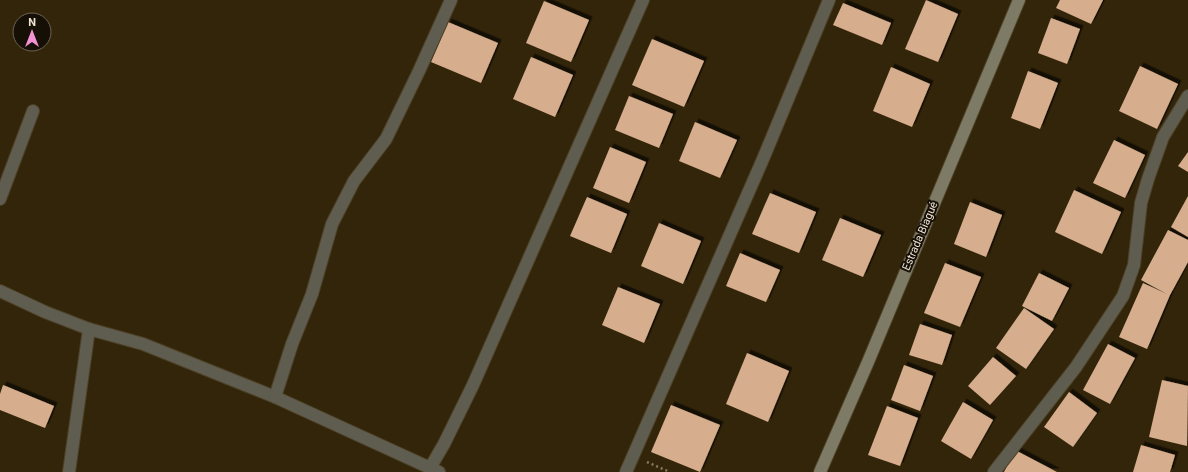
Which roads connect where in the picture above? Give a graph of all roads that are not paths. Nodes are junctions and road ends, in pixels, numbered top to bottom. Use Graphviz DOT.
graph roads {
  1 [pos="451,0"];
  2 [pos="643,0"];
  3 [pos="829,0"];
  4 [pos="1019,0"];
  5 [pos="1188,96"];
  6 [pos="33,111"];
  7 [pos="0,199"];
  8 [pos="0,291"];
  9 [pos="89,328"];
  10 [pos="275,397"];
  11 [pos="434,470"];
  12 [pos="69,472"];
  13 [pos="626,472"];
  14 [pos="820,472"];
  15 [pos="994,472"];
  1 -- 10 [label="street"];
  2 -- 11 [label="street"];
  3 -- 13 [label="street"];
  4 -- 14 [label="main road, Estrada Biagué"];
  5 -- 15 [label="street"];
  6 -- 7 [label="street"];
  8 -- 9 [label="street"];
  9 -- 10 [label="street"];
  9 -- 12 [label="street"];
  10 -- 11 [label="street"];
}
